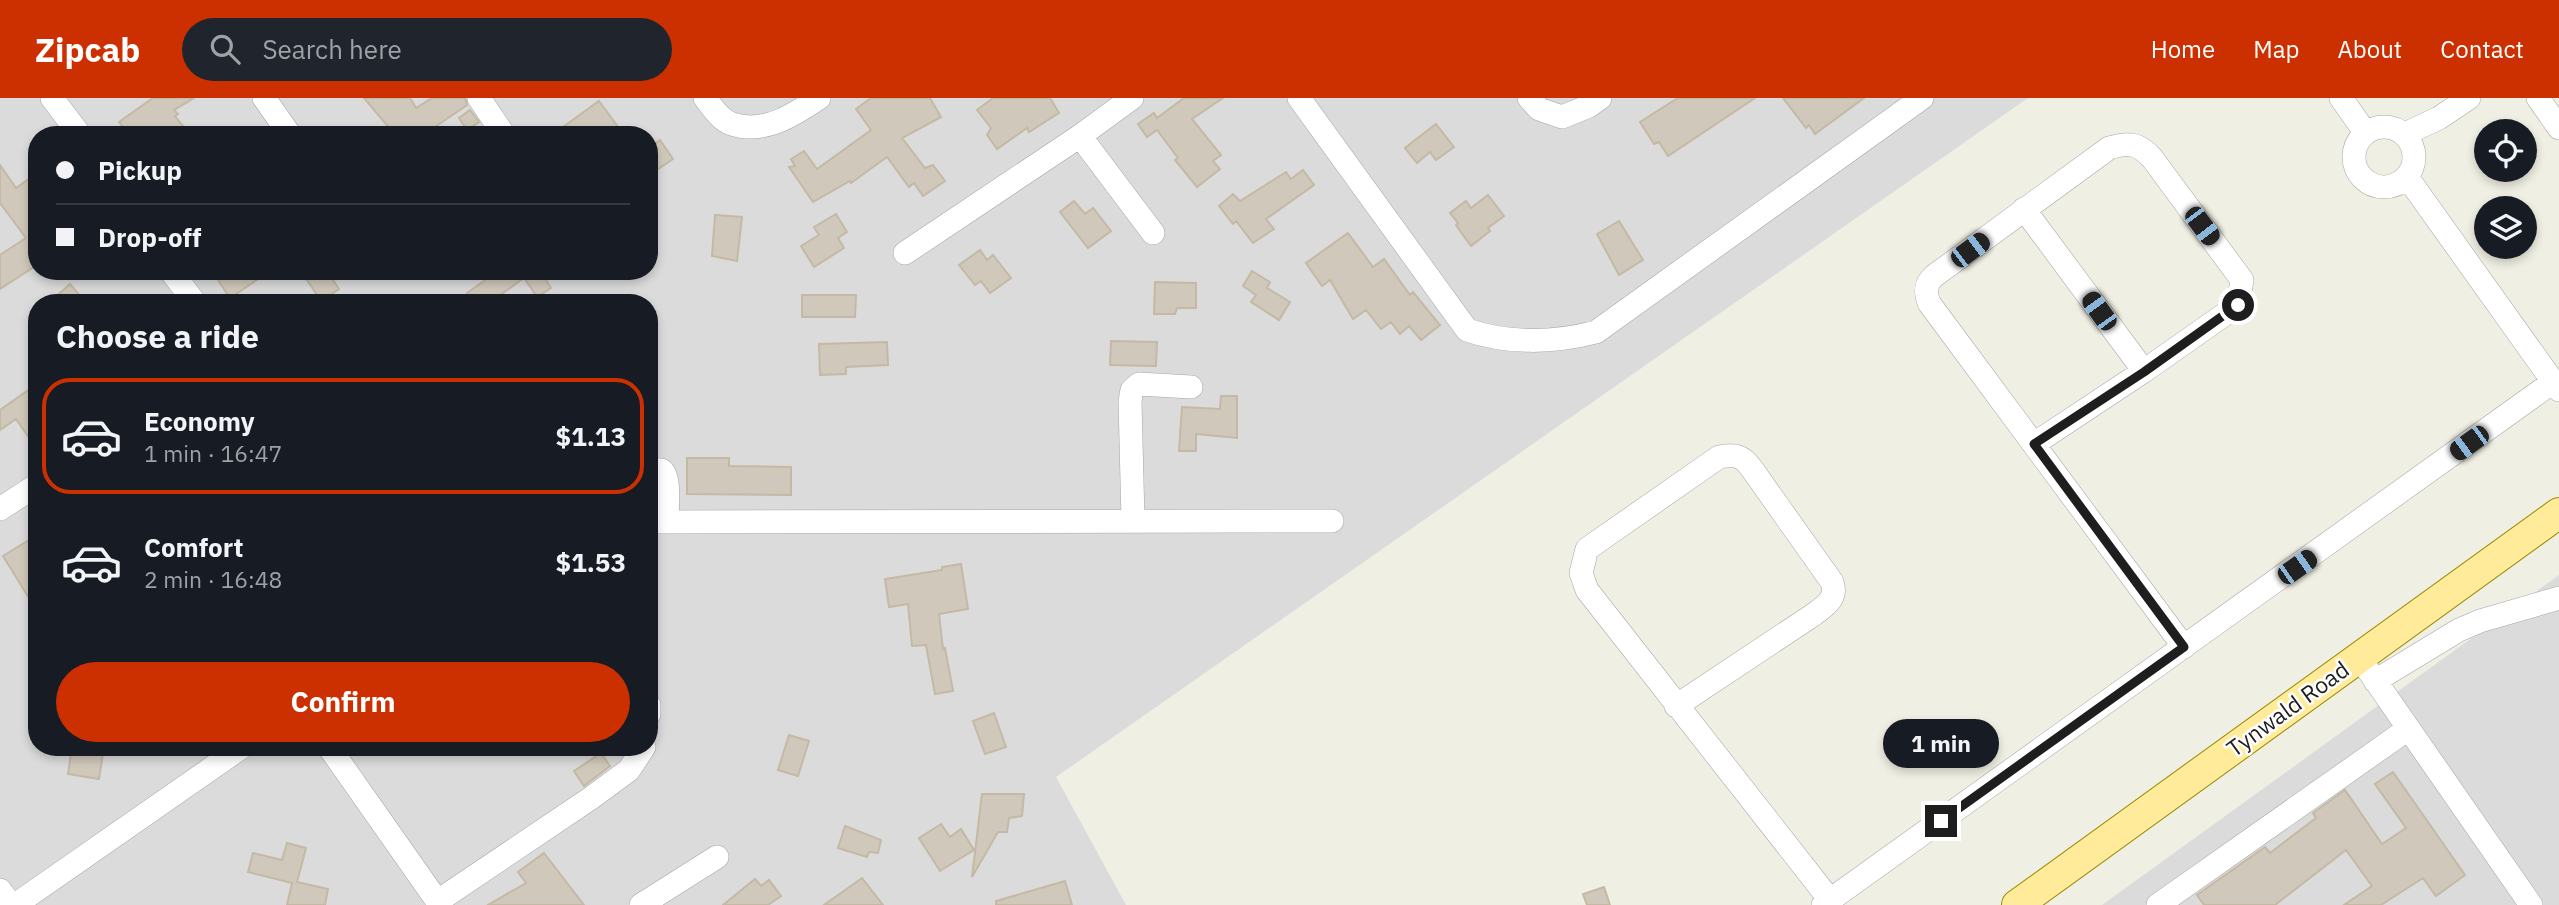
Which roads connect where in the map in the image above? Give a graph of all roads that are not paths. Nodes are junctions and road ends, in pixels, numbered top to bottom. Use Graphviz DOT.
graph roads {
  1 [pos="52,98"];
  2 [pos="264,98"];
  3 [pos="479,98"];
  4 [pos="705,98"];
  5 [pos="819,98"];
  6 [pos="1132,98"];
  7 [pos="1299,98"];
  8 [pos="1529,98"];
  9 [pos="1601,98"];
  10 [pos="1922,98"];
  11 [pos="2341,98"];
  12 [pos="2469,98"];
  13 [pos="2538,98"];
  14 [pos="73,126"];
  15 [pos="284,126"];
  16 [pos="498,126"];
  17 [pos="2559,128"];
  18 [pos="2365,132"];
  19 [pos="2405,134"];
  20 [pos="1080,136"];
  21 [pos="2407,177"];
  22 [pos="2024,209"];
  23 [pos="1153,233"];
  24 [pos="905,253"];
  25 [pos="2144,372"];
  26 [pos="2556,386"];
  27 [pos="1191,387"];
  28 [pos="2034,444"];
  29 [pos="658,470"];
  30 [pos="28,491"];
  31 [pos="0,509"];
  32 [pos="2559,513"];
  33 [pos="1133,520"];
  34 [pos="1332,521"];
  35 [pos="658,522"];
  36 [pos="2559,598"];
  37 [pos="2184,647"];
  38 [pos="2367,669"];
  39 [pos="1676,706"];
  40 [pos="2408,729"];
  41 [pos="229,756"];
  42 [pos="335,756"];
  43 [pos="638,756"];
  44 [pos="717,857"];
  45 [pos="0,890"];
  46 [pos="439,903"];
  47 [pos="1827,903"];
  48 [pos="13,905"];
  49 [pos="641,905"];
  50 [pos="2017,905"];
  51 [pos="2158,905"];
  52 [pos="2530,905"];
  1 -- 14 [label="street"];
  2 -- 15 [label="street"];
  3 -- 16 [label="street"];
  4 -- 5 [label="street"];
  6 -- 20 [label="street"];
  7 -- 10 [label="street"];
  8 -- 9 [label="street"];
  11 -- 18 [label="street"];
  12 -- 19 [label="street"];
  13 -- 17 [label="street"];
  18 -- 19 [label="street"];
  18 -- 21 [label="street"];
  19 -- 21 [label="street"];
  20 -- 23 [label="street"];
  20 -- 24 [label="street"];
  21 -- 26 [label="street"];
  22 -- 25 [label="street"];
  22 -- 25 [label="street"];
  22 -- 28 [label="street"];
  25 -- 28 [label="street"];
  26 -- 37 [label="street"];
  27 -- 33 [label="street"];
  28 -- 37 [label="street"];
  29 -- 35 [label="street"];
  30 -- 31 [label="street"];
  32 -- 38 [label="main road, Tynwald Road"];
  33 -- 34 [label="street"];
  33 -- 35 [label="street"];
  36 -- 38 [label="street"];
  37 -- 47 [label="street"];
  38 -- 40 [label="street"];
  38 -- 50 [label="main road, Tynwald Road"];
  39 -- 39 [label="street"];
  39 -- 47 [label="street"];
  40 -- 51 [label="street"];
  40 -- 52 [label="street"];
  41 -- 48 [label="street"];
  42 -- 46 [label="street"];
  43 -- 46 [label="street"];
  44 -- 49 [label="street"];
  45 -- 48 [label="street"];
}
